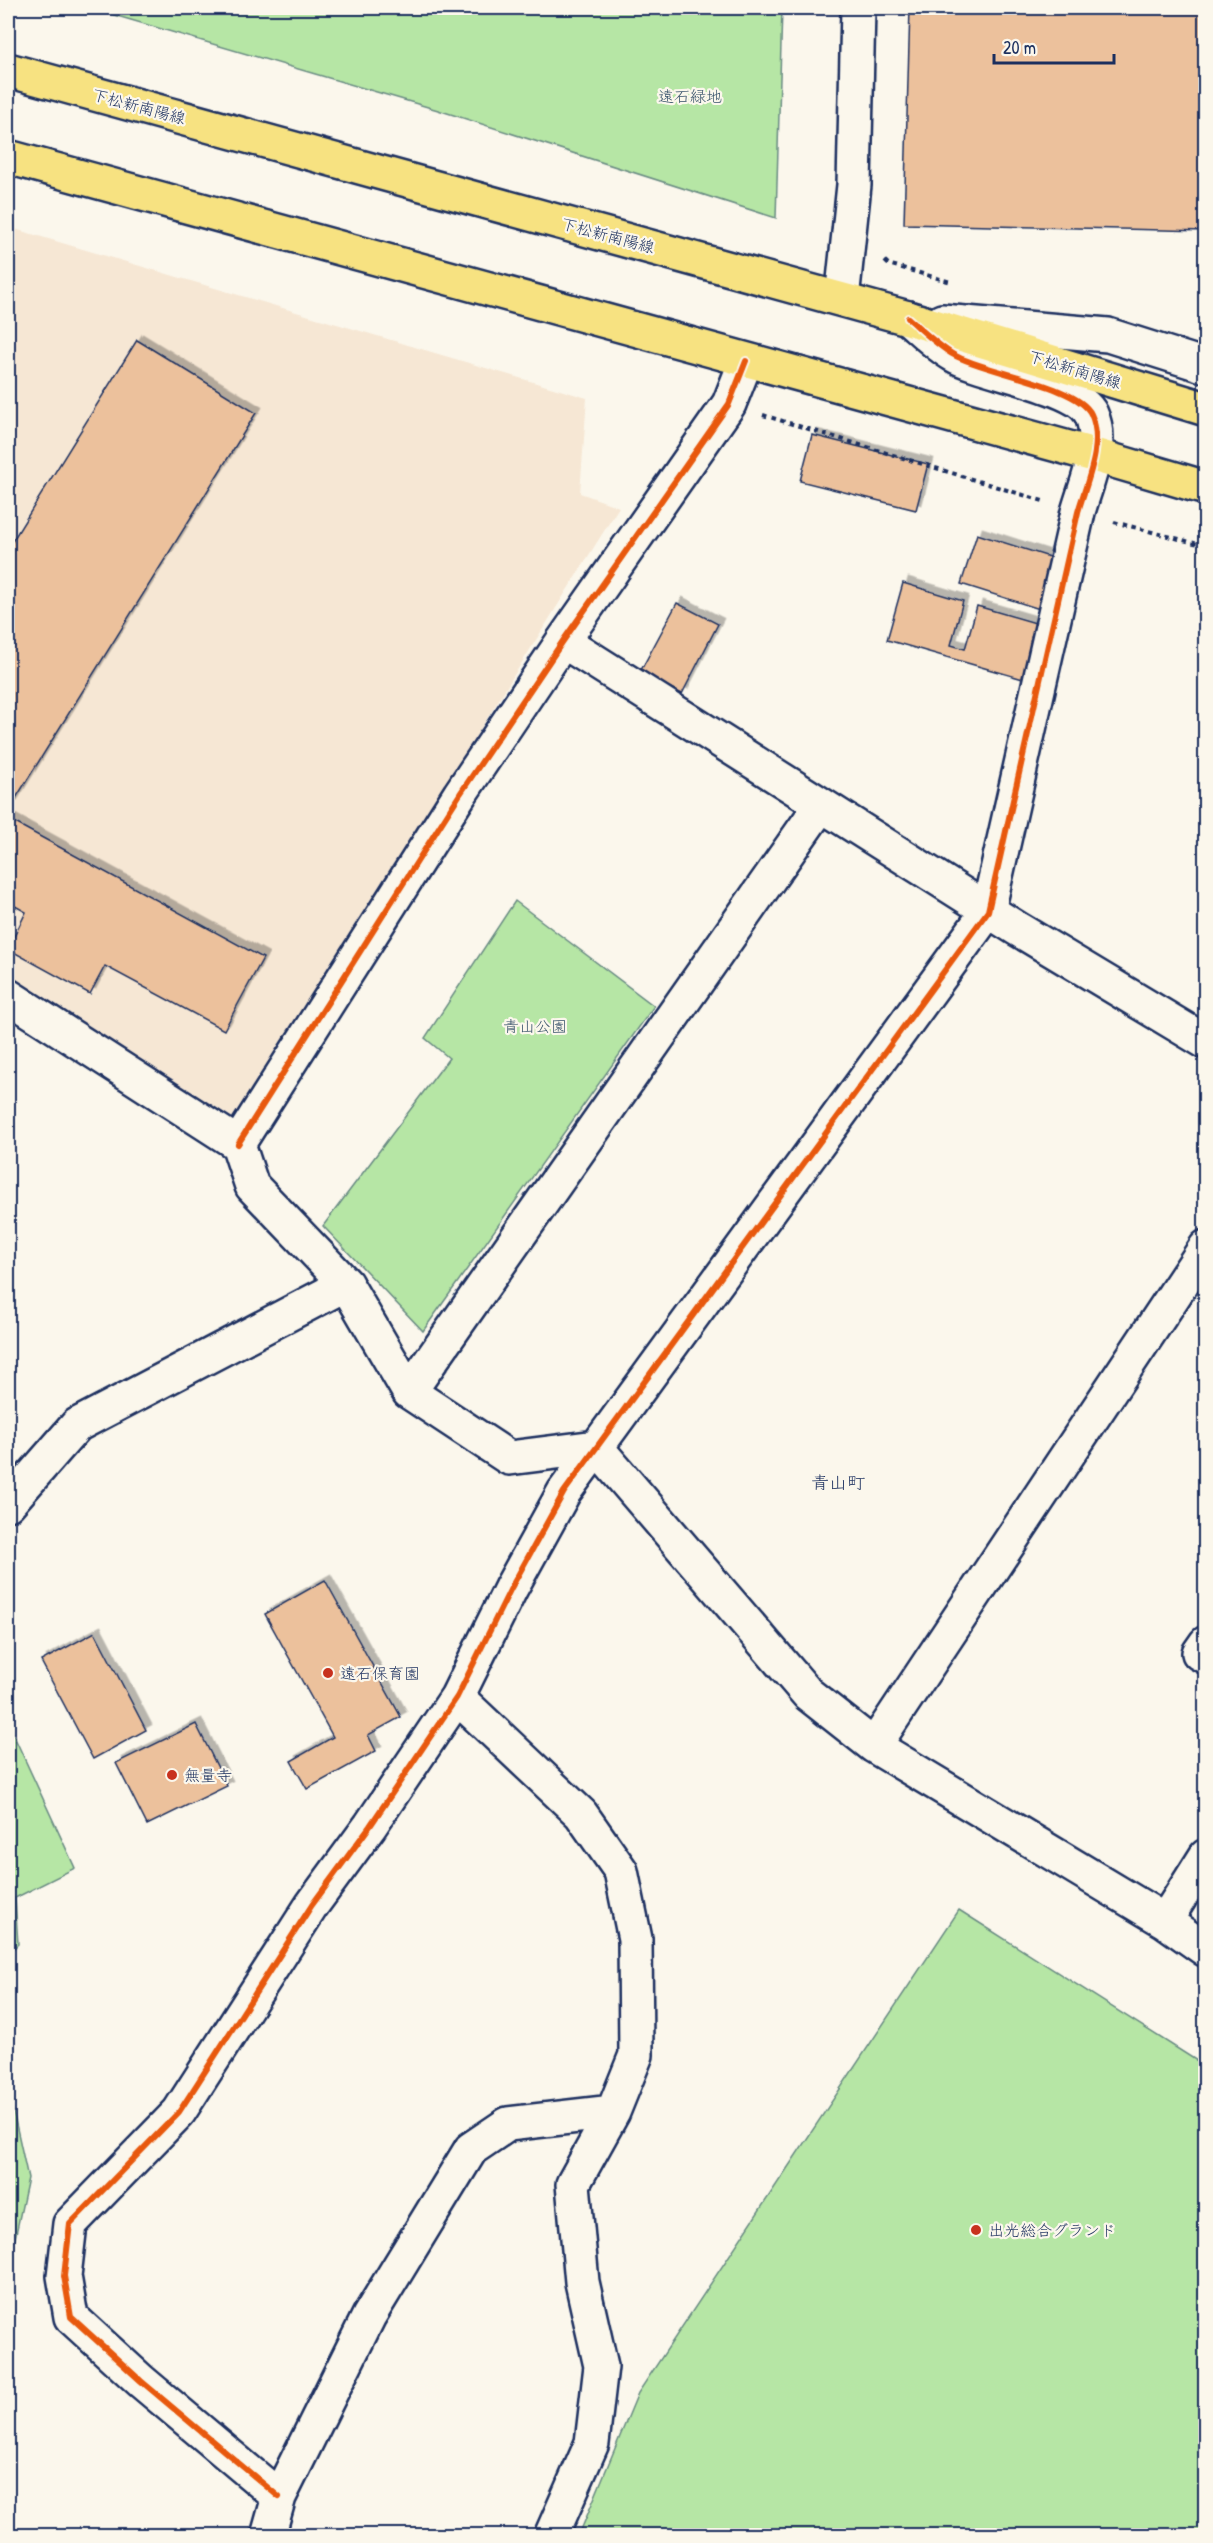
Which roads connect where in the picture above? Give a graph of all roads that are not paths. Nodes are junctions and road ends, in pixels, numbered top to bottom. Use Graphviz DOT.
graph roads {
  1 [pos="858,8"];
  2 [pos="8,70"];
  3 [pos="8,157"];
  4 [pos="842,299"];
  5 [pos="908,318"];
  6 [pos="746,361"];
  7 [pos="1206,366"];
  8 [pos="1206,409"];
  9 [pos="1094,455"];
  10 [pos="1206,488"];
  11 [pos="563,641"];
  12 [pos="821,805"];
  13 [pos="988,910"];
  14 [pos="8,996"];
  15 [pos="1206,1042"];
  16 [pos="238,1144"];
  17 [pos="1206,1247"];
  18 [pos="346,1284"];
  19 [pos="409,1392"];
  20 [pos="596,1447"];
  21 [pos="8,1504"];
  22 [pos="1206,1643"];
  23 [pos="1206,1657"];
  24 [pos="457,1697"];
  25 [pos="874,1746"];
  26 [pos="1206,1856"];
  27 [pos="1165,1921"];
  28 [pos="1206,1950"];
  29 [pos="613,2112"];
  30 [pos="279,2497"];
  31 [pos="268,2535"];
  32 [pos="551,2535"];
  1 -- 4 [label="street"];
  2 -- 4 [label="main road, 下松新南陽線"];
  3 -- 6 [label="main road"];
  4 -- 5 [label="main road, 下松新南陽線"];
  5 -- 7 [label="street"];
  5 -- 8 [label="main road, 下松新南陽線"];
  5 -- 9 [label="street"];
  6 -- 9 [label="main road"];
  6 -- 11 [label="street"];
  9 -- 10 [label="main road"];
  9 -- 13 [label="street"];
  11 -- 12 [label="street"];
  11 -- 16 [label="street"];
  12 -- 13 [label="street"];
  12 -- 19 [label="street"];
  13 -- 15 [label="street"];
  13 -- 20 [label="street"];
  14 -- 16 [label="street"];
  16 -- 18 [label="street"];
  17 -- 25 [label="street"];
  18 -- 19 [label="street"];
  18 -- 21 [label="street"];
  19 -- 20 [label="street"];
  20 -- 24 [label="street"];
  20 -- 25 [label="street"];
  22 -- 23 [label="street"];
  24 -- 29 [label="street"];
  24 -- 30 [label="street"];
  25 -- 27 [label="street"];
  26 -- 27 [label="street"];
  27 -- 28 [label="street"];
  29 -- 30 [label="street"];
  29 -- 32 [label="street"];
  30 -- 31 [label="street"];
}
